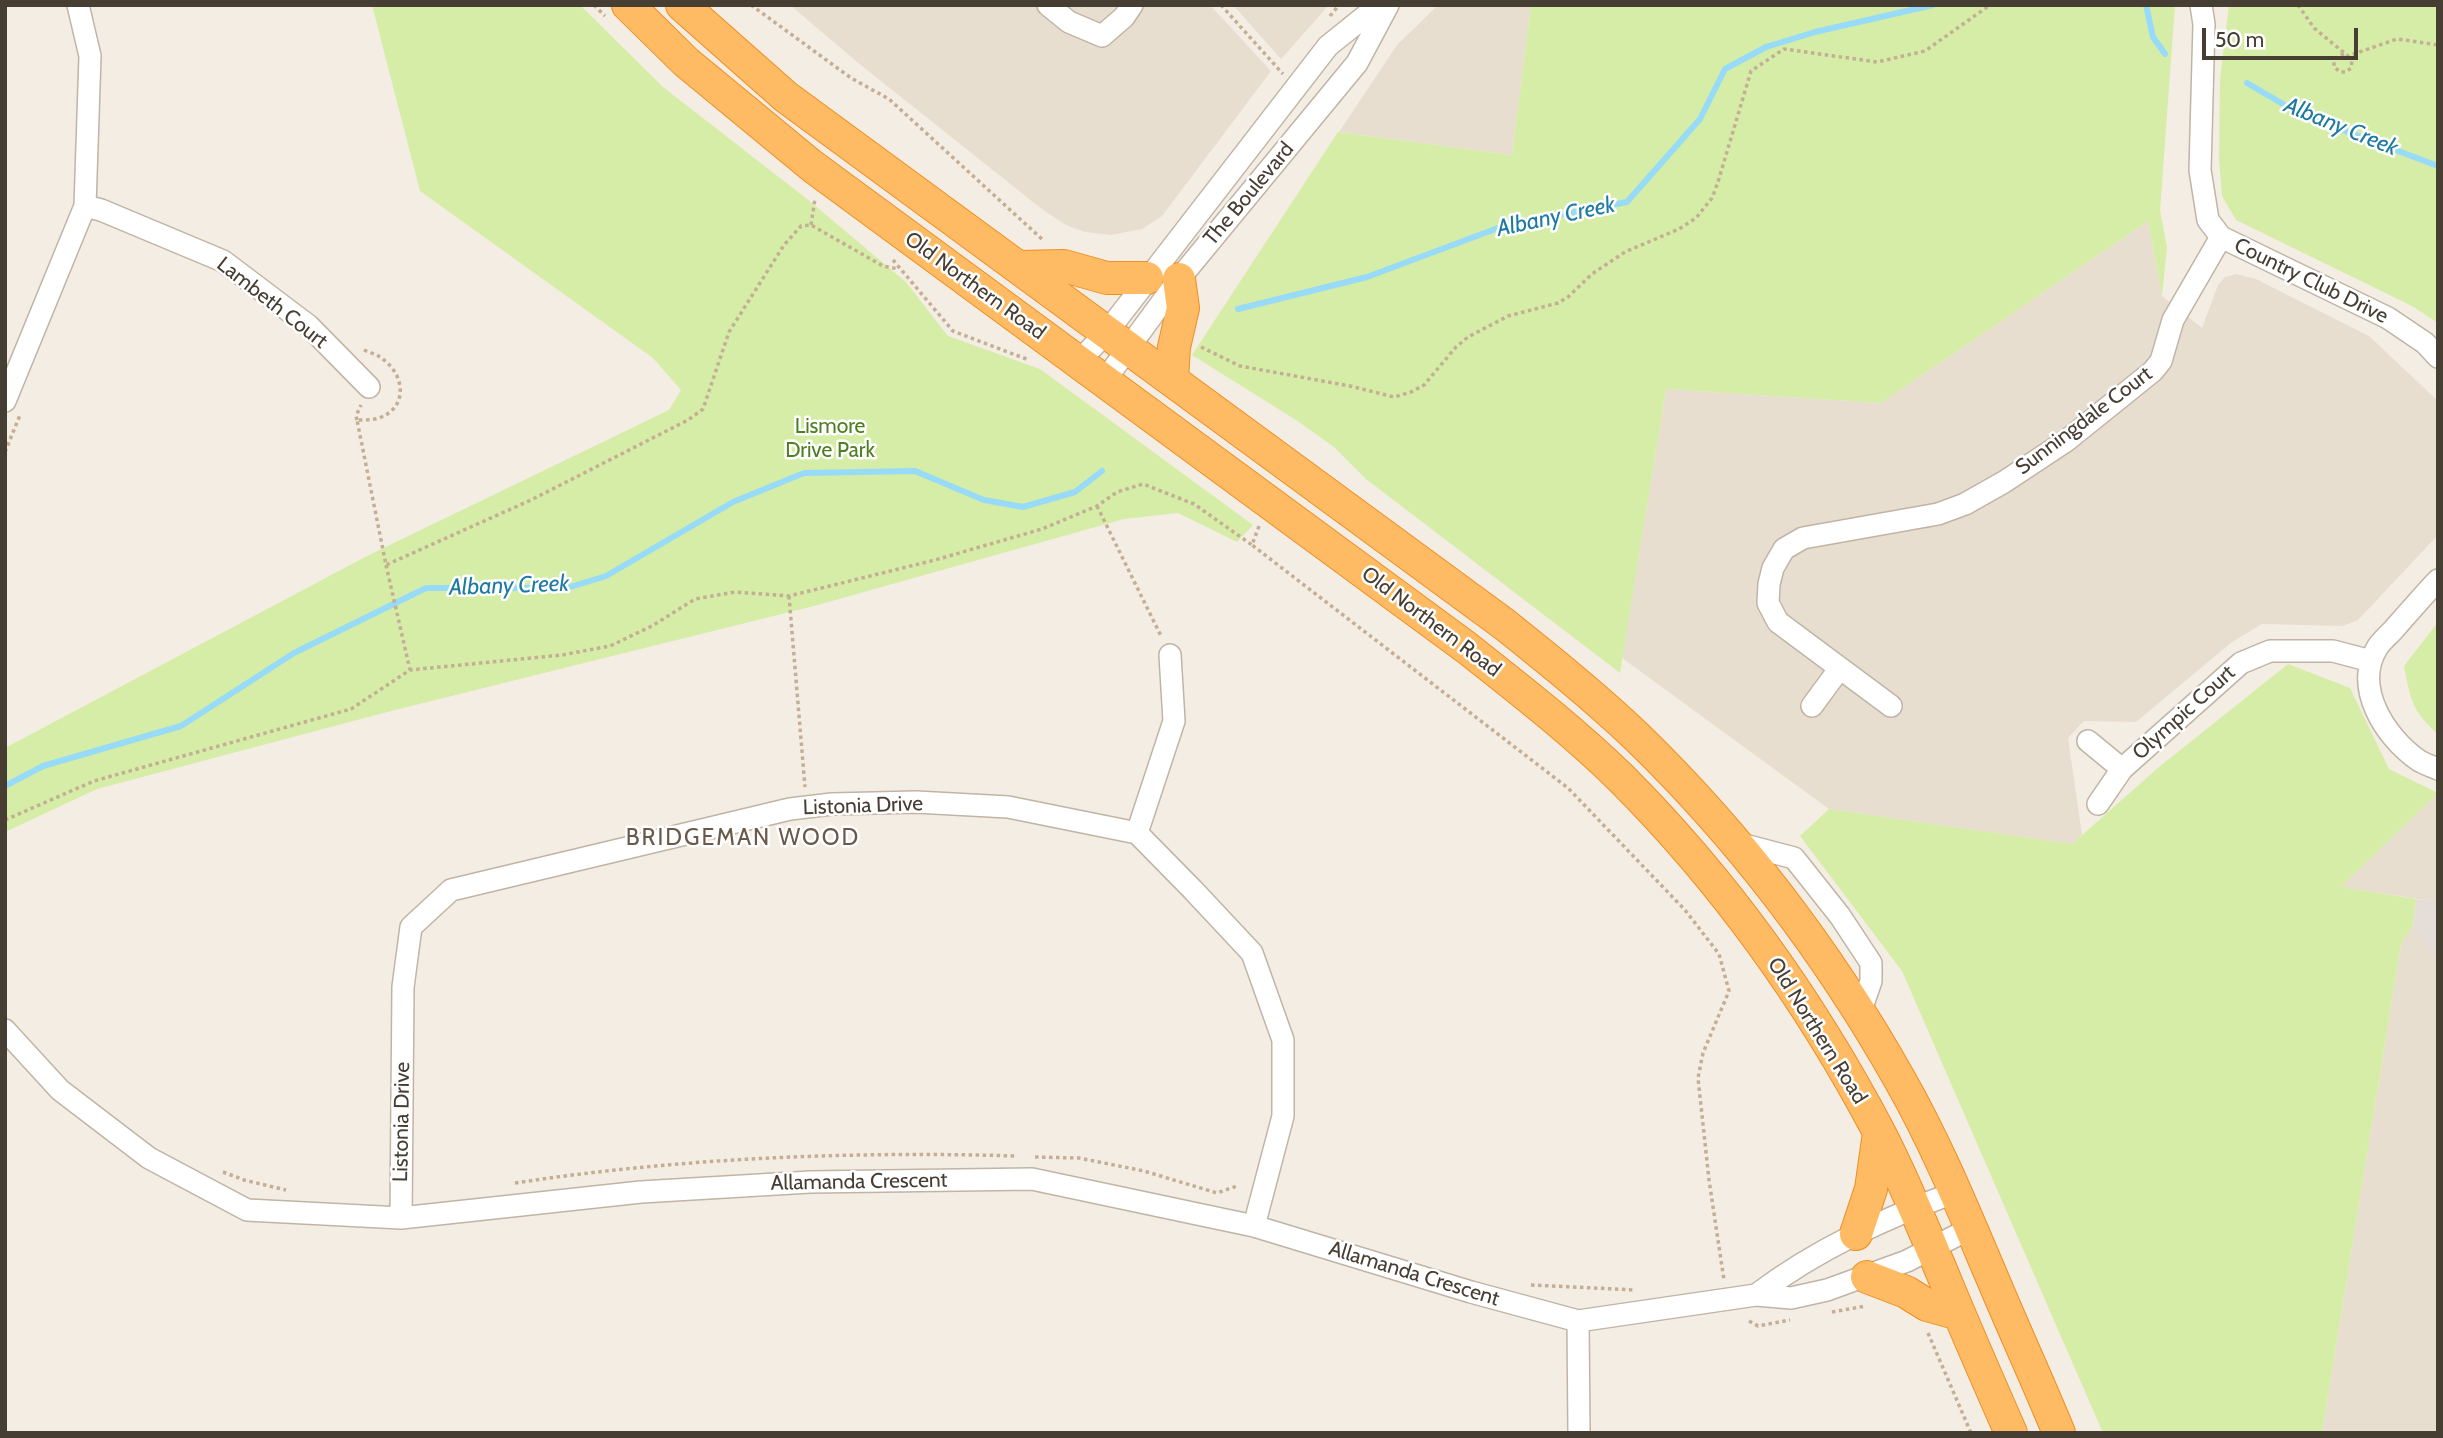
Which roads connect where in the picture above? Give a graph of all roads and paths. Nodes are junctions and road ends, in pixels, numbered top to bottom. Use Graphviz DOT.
graph roads {
  1 [pos="78,5"];
  2 [pos="594,5"];
  3 [pos="682,5"];
  4 [pos="751,5"];
  5 [pos="1048,5"];
  6 [pos="1132,5"];
  7 [pos="1221,5"];
  8 [pos="1339,5"];
  9 [pos="1379,5"];
  10 [pos="1388,5"];
  11 [pos="1990,5"];
  12 [pos="2298,5"];
  13 [pos="2204,11"];
  14 [pos="618,12"];
  15 [pos="1322,24"];
  16 [pos="2438,45"];
  17 [pos="2346,55"];
  18 [pos="1289,62"];
  19 [pos="1280,72"];
  20 [pos="1275,79"];
  21 [pos="1295,88"];
  22 [pos="85,206"];
  23 [pos="825,207"];
  24 [pos="811,225"];
  25 [pos="2221,237"];
  26 [pos="1052,244"];
  27 [pos="888,253"];
  28 [pos="1019,267"];
  29 [pos="901,269"];
  30 [pos="1147,278"];
  31 [pos="1179,279"];
  32 [pos="1118,340"];
  33 [pos="1199,346"];
  34 [pos="356,347"];
  35 [pos="2438,358"];
  36 [pos="1079,361"];
  37 [pos="1039,363"];
  38 [pos="1105,380"];
  39 [pos="1172,380"];
  40 [pos="369,387"];
  41 [pos="5,401"];
  42 [pos="1097,506"];
  43 [pos="1259,526"];
  44 [pos="1252,545"];
  45 [pos="386,565"];
  46 [pos="2438,580"];
  47 [pos="789,596"];
  48 [pos="1170,655"];
  49 [pos="2371,662"];
  50 [pos="1840,668"];
  51 [pos="410,670"];
  52 [pos="1812,706"];
  53 [pos="1891,706"];
  54 [pos="2088,741"];
  55 [pos="2122,769"];
  56 [pos="2438,769"];
  57 [pos="2098,804"];
  58 [pos="807,807"];
  59 [pos="5,820"];
  60 [pos="1137,833"];
  61 [pos="5,1030"];
  62 [pos="1880,1133"];
  63 [pos="218,1170"];
  64 [pos="296,1192"];
  65 [pos="1956,1192"];
  66 [pos="1914,1208"];
  67 [pos="401,1218"];
  68 [pos="1254,1226"];
  69 [pos="1971,1228"];
  70 [pos="1856,1234"];
  71 [pos="1931,1248"];
  72 [pos="1713,1281"];
  73 [pos="1530,1285"];
  74 [pos="1642,1290"];
  75 [pos="1870,1291"];
  76 [pos="1756,1295"];
  77 [pos="1830,1313"];
  78 [pos="1959,1314"];
  79 [pos="1796,1319"];
  80 [pos="1578,1321"];
  81 [pos="1749,1321"];
  82 [pos="1922,1325"];
  83 [pos="1579,1433"];
  84 [pos="1971,1433"];
  85 [pos="2011,1433"];
  86 [pos="2059,1433"];
  1 -- 22 [label="street"];
  2 -- 14 [label="path"];
  3 -- 28 [label="highway, Old Northern Road"];
  4 -- 26 [label="path"];
  5 -- 6 [label="street"];
  7 -- 19 [label="path"];
  8 -- 15 [label="path"];
  9 -- 21 [label="street, The Boulevard"];
  10 -- 31 [label="street, The Boulevard"];
  11 -- 33 [label="path"];
  12 -- 17 [label="path"];
  13 -- 25 [label="street, Country Club Drive"];
  14 -- 36 [label="highway, Old Northern Road"];
  16 -- 17 [label="path"];
  17 -- 17 [label="path"];
  18 -- 19 [label="path"];
  19 -- 20 [label="path"];
  19 -- 21 [label="path"];
  21 -- 30 [label="street, The Boulevard"];
  22 -- 40 [label="street, Lambeth Court"];
  22 -- 41 [label="street"];
  23 -- 24 [label="path"];
  24 -- 29 [label="path"];
  24 -- 45 [label="path"];
  25 -- 35 [label="street, Country Club Drive"];
  25 -- 50 [label="street, Sunningdale Court"];
  27 -- 29 [label="path"];
  28 -- 30 [label="highway"];
  28 -- 32 [label="highway, Old Northern Road"];
  29 -- 37 [label="path"];
  30 -- 32 [label="street, The Boulevard"];
  31 -- 32 [label="street, The Boulevard"];
  31 -- 39 [label="highway"];
  32 -- 36 [label="street, The Boulevard"];
  32 -- 38 [label="street, The Boulevard"];
  32 -- 39 [label="highway, Old Northern Road"];
  34 -- 45 [label="path"];
  36 -- 38 [label="highway, Old Northern Road"];
  38 -- 62 [label="highway, Old Northern Road"];
  39 -- 65 [label="highway, Old Northern Road"];
  42 -- 44 [label="path"];
  42 -- 47 [label="path"];
  42 -- 48 [label="path"];
  43 -- 44 [label="path"];
  44 -- 72 [label="path"];
  45 -- 51 [label="path"];
  46 -- 49 [label="street"];
  47 -- 51 [label="path"];
  47 -- 58 [label="path"];
  48 -- 60 [label="street"];
  49 -- 55 [label="street, Olympic Court"];
  49 -- 56 [label="street"];
  50 -- 52 [label="street"];
  50 -- 53 [label="street, Sunningdale Court"];
  51 -- 59 [label="path"];
  54 -- 55 [label="street, Olympic Court"];
  55 -- 57 [label="street, Olympic Court"];
  58 -- 60 [label="street, Listonia Drive"];
  58 -- 67 [label="street, Listonia Drive"];
  60 -- 68 [label="street"];
  61 -- 67 [label="street, Allamanda Crescent"];
  62 -- 66 [label="highway, Old Northern Road"];
  62 -- 70 [label="highway"];
  63 -- 64 [label="path"];
  65 -- 66 [label="street, Allamanda Crescent"];
  65 -- 69 [label="highway, Old Northern Road"];
  66 -- 70 [label="street, Allamanda Crescent"];
  66 -- 71 [label="highway, Old Northern Road"];
  67 -- 68 [label="street, Allamanda Crescent"];
  68 -- 80 [label="street, Allamanda Crescent"];
  69 -- 71 [label="street, Allamanda Crescent"];
  69 -- 86 [label="highway, Old Northern Road"];
  70 -- 76 [label="street, Allamanda Crescent"];
  71 -- 75 [label="street, Allamanda Crescent"];
  71 -- 78 [label="highway, Old Northern Road"];
  73 -- 74 [label="path"];
  75 -- 76 [label="street, Allamanda Crescent"];
  75 -- 77 [label="path"];
  75 -- 78 [label="highway"];
  76 -- 80 [label="street, Allamanda Crescent"];
  78 -- 85 [label="highway, Old Northern Road"];
  79 -- 81 [label="path"];
  80 -- 83 [label="street"];
  82 -- 84 [label="path"];
}
